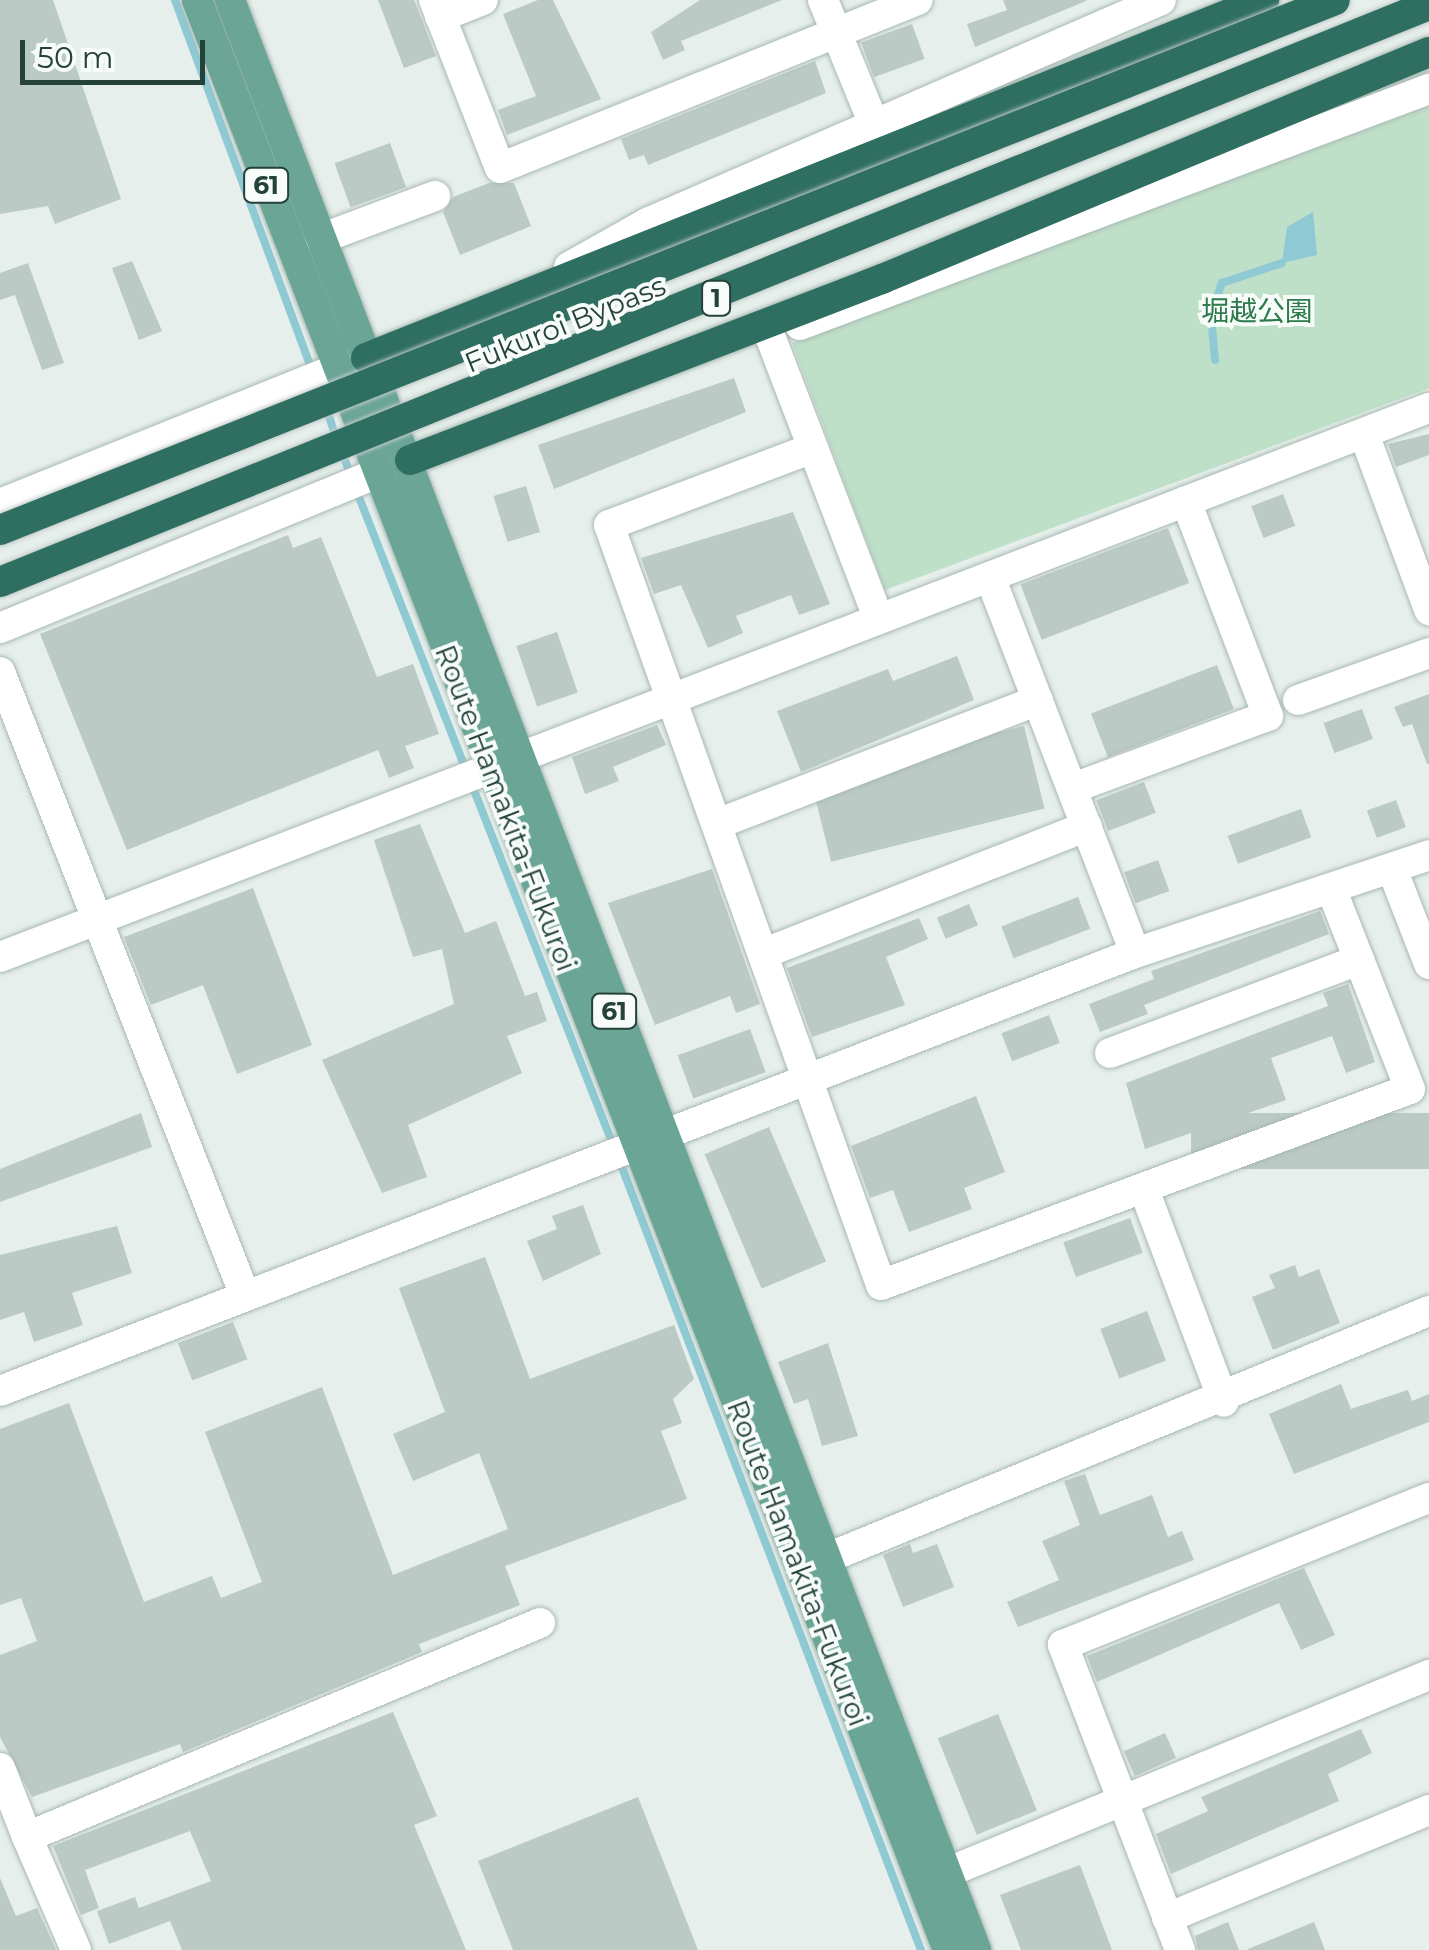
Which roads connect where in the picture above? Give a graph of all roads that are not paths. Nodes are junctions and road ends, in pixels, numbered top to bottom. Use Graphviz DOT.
graph roads {
  1 [pos="197,0"];
  2 [pos="230,0"];
  3 [pos="483,0"];
  4 [pos="823,0"];
  5 [pos="917,0"];
  6 [pos="1161,0"];
  7 [pos="1264,0"];
  8 [pos="1335,0"];
  9 [pos="1429,4"];
  10 [pos="437,8"];
  11 [pos="836,32"];
  12 [pos="1429,52"];
  13 [pos="1429,89"];
  14 [pos="876,127"];
  15 [pos="436,196"];
  16 [pos="320,240"];
  17 [pos="501,305"];
  18 [pos="770,336"];
  19 [pos="682,355"];
  20 [pos="366,358"];
  21 [pos="336,370"];
  22 [pos="1429,408"];
  23 [pos="1364,434"];
  24 [pos="813,448"];
  25 [pos="410,460"];
  26 [pos="378,473"];
  27 [pos="1186,500"];
  28 [pos="0,504"];
  29 [pos="0,530"];
  30 [pos="990,577"];
  31 [pos="0,582"];
  32 [pos="1429,610"];
  33 [pos="878,618"];
  34 [pos="0,628"];
  35 [pos="1429,652"];
  36 [pos="0,672"];
  37 [pos="671,699"];
  38 [pos="1038,700"];
  39 [pos="1298,700"];
  40 [pos="523,758"];
  41 [pos="492,770"];
  42 [pos="1073,788"];
  43 [pos="717,824"];
  44 [pos="1086,826"];
  45 [pos="1429,854"];
  46 [pos="1392,869"];
  47 [pos="1332,892"];
  48 [pos="100,919"];
  49 [pos="765,953"];
  50 [pos="1135,953"];
  51 [pos="0,958"];
  52 [pos="1359,960"];
  53 [pos="1429,964"];
  54 [pos="1110,1052"];
  55 [pos="812,1081"];
  56 [pos="647,1142"];
  57 [pos="1145,1192"];
  58 [pos="244,1293"];
  59 [pos="1429,1311"];
  60 [pos="0,1391"];
  61 [pos="1224,1402"];
  62 [pos="1429,1498"];
  63 [pos="813,1564"];
  64 [pos="540,1623"];
  65 [pos="1429,1675"];
  66 [pos="0,1768"];
  67 [pos="1121,1802"];
  68 [pos="1429,1810"];
  69 [pos="27,1837"];
  70 [pos="934,1878"];
  71 [pos="1167,1918"];
  72 [pos="76,1950"];
  73 [pos="948,1950"];
  74 [pos="976,1950"];
  75 [pos="1180,1950"];
  1 -- 21 [label="main road, Route Hamakita-Fukuroi / 61"];
  2 -- 16 [label="main road, Route Hamakita-Fukuroi / 61"];
  3 -- 10 [label="street"];
  4 -- 11 [label="street"];
  5 -- 11 [label="street"];
  6 -- 14 [label="street"];
  7 -- 17 [label="highway"];
  8 -- 29 [label="highway, Fukuroi Bypass / 1, bridge"];
  9 -- 31 [label="highway, Fukuroi Bypass / 1, bridge"];
  10 -- 11 [label="street"];
  11 -- 14 [label="street"];
  12 -- 19 [label="highway"];
  13 -- 18 [label="street"];
  14 -- 17 [label="street"];
  15 -- 16 [label="street"];
  16 -- 20 [label="main road, Route Hamakita-Fukuroi / 61"];
  17 -- 20 [label="highway"];
  18 -- 19 [label="street"];
  18 -- 24 [label="street"];
  19 -- 25 [label="highway"];
  20 -- 21 [label="street"];
  20 -- 25 [label="main road, Route Hamakita-Fukuroi / 61"];
  21 -- 26 [label="main road, Route Hamakita-Fukuroi / 61"];
  21 -- 28 [label="street"];
  22 -- 23 [label="street"];
  23 -- 27 [label="street"];
  23 -- 32 [label="street"];
  24 -- 33 [label="street"];
  24 -- 37 [label="street"];
  25 -- 26 [label="street"];
  25 -- 40 [label="main road, Route Hamakita-Fukuroi / 61"];
  26 -- 34 [label="street"];
  26 -- 41 [label="main road, Route Hamakita-Fukuroi / 61"];
  27 -- 30 [label="street"];
  27 -- 42 [label="street"];
  30 -- 33 [label="street"];
  30 -- 38 [label="street"];
  33 -- 37 [label="street"];
  35 -- 39 [label="street"];
  36 -- 48 [label="street"];
  37 -- 40 [label="street"];
  37 -- 43 [label="street"];
  38 -- 42 [label="street"];
  38 -- 43 [label="street"];
  40 -- 41 [label="street"];
  40 -- 56 [label="main road, Route Hamakita-Fukuroi / 61"];
  41 -- 48 [label="street"];
  41 -- 56 [label="main road, Route Hamakita-Fukuroi / 61"];
  42 -- 44 [label="street"];
  43 -- 49 [label="street"];
  44 -- 49 [label="street"];
  44 -- 50 [label="street"];
  45 -- 46 [label="street"];
  46 -- 47 [label="street"];
  46 -- 53 [label="street"];
  47 -- 50 [label="street"];
  47 -- 52 [label="street"];
  48 -- 51 [label="street"];
  48 -- 58 [label="street"];
  49 -- 55 [label="street"];
  50 -- 55 [label="street"];
  52 -- 54 [label="street"];
  52 -- 57 [label="street"];
  55 -- 56 [label="street"];
  55 -- 57 [label="street"];
  56 -- 58 [label="street"];
  56 -- 63 [label="main road, Route Hamakita-Fukuroi / 61"];
  57 -- 61 [label="street"];
  58 -- 60 [label="street"];
  59 -- 61 [label="street"];
  61 -- 63 [label="street"];
  62 -- 67 [label="street"];
  63 -- 70 [label="main road, Route Hamakita-Fukuroi / 61"];
  64 -- 69 [label="street"];
  65 -- 67 [label="street"];
  66 -- 69 [label="street"];
  67 -- 70 [label="street"];
  67 -- 71 [label="street"];
  68 -- 71 [label="street"];
  69 -- 72 [label="street"];
  70 -- 73 [label="main road, Route Hamakita-Fukuroi / 61"];
  70 -- 74 [label="main road, Route Hamakita-Fukuroi / 61"];
  71 -- 75 [label="street"];
}
